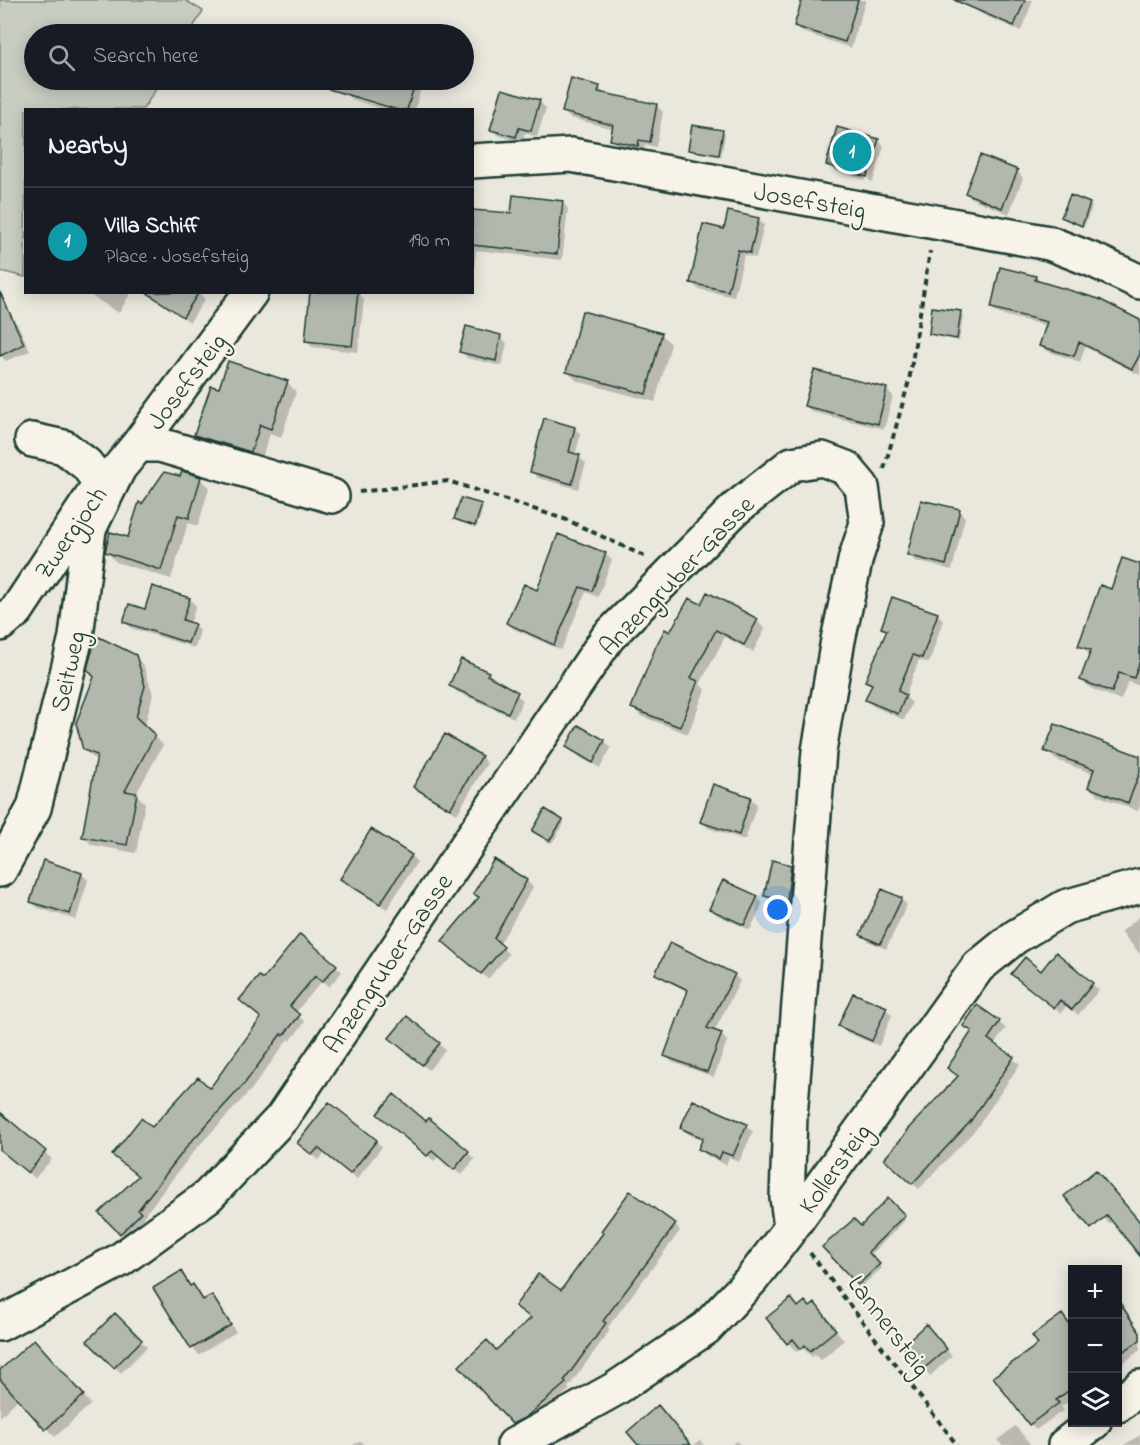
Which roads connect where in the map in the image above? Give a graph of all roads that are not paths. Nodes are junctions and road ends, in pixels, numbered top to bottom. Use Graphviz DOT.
graph roads {
  1 [pos="474,161"];
  2 [pos="1140,282"];
  3 [pos="249,294"];
  4 [pos="32,440"];
  5 [pos="119,465"];
  6 [pos="332,496"];
  7 [pos="0,624"];
  8 [pos="0,870"];
  9 [pos="1140,886"];
  10 [pos="791,1228"];
  11 [pos="0,1324"];
  12 [pos="1140,1387"];
  13 [pos="1122,1402"];
  14 [pos="1088,1427"];
  15 [pos="514,1445"];
  16 [pos="1065,1445"];
  1 -- 2 [label="street, Josefsteig"];
  3 -- 5 [label="street, Josefsteig"];
  4 -- 5 [label="street"];
  5 -- 6 [label="street"];
  5 -- 7 [label="street, Zwergjoch"];
  5 -- 8 [label="street, Seitweg"];
  9 -- 10 [label="street, Kollersteig"];
  10 -- 11 [label="street, Anzengruber-Gasse"];
  10 -- 15 [label="street, Kollersteig"];
  12 -- 13 [label="street"];
  14 -- 16 [label="street"];
}
